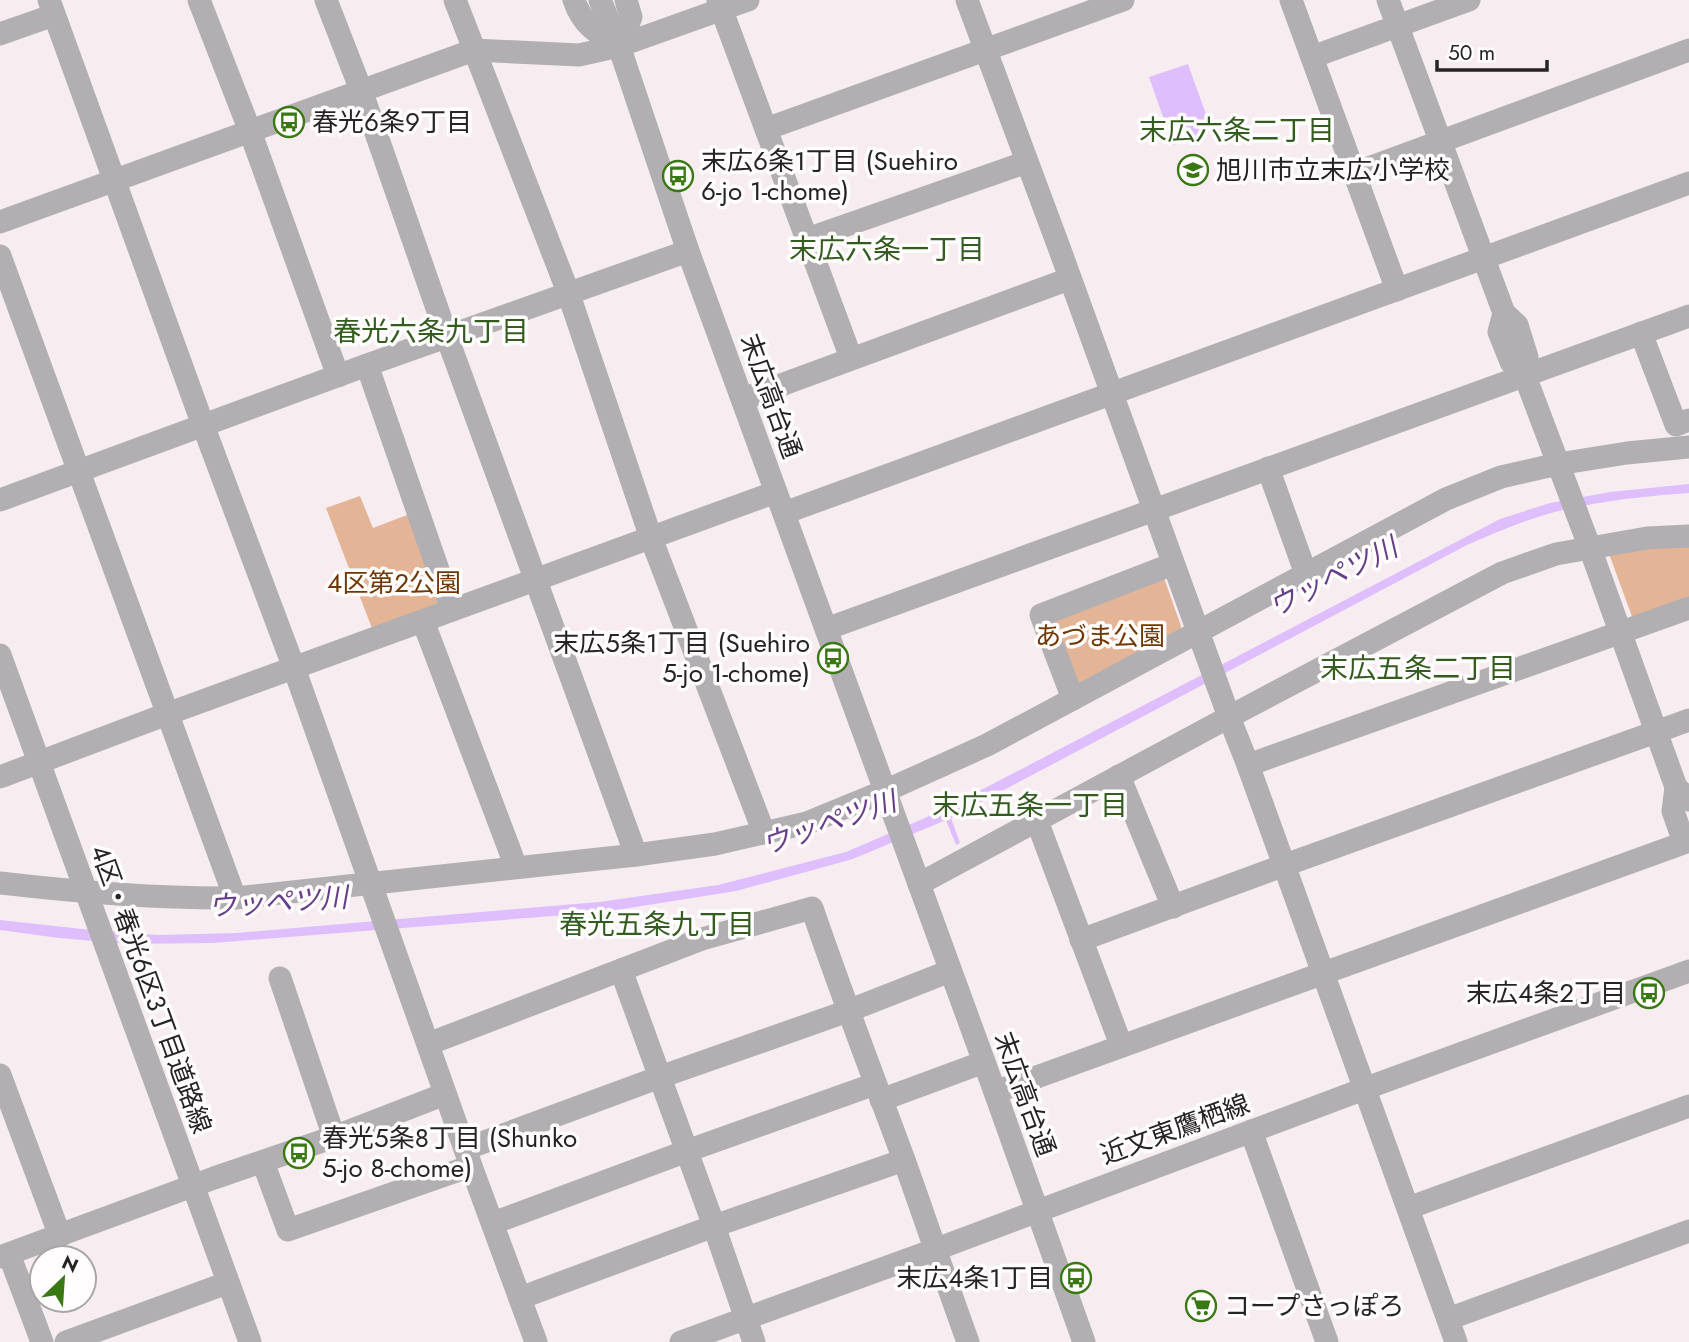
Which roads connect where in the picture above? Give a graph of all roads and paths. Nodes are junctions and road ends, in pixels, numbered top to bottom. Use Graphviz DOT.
graph roads {
  1 [pos="199,0"];
  2 [pos="326,0"];
  3 [pos="455,0"];
  4 [pos="574,0"];
  5 [pos="600,0"];
  6 [pos="626,0"];
  7 [pos="748,0"];
  8 [pos="967,0"];
  9 [pos="1123,0"];
  10 [pos="1291,0"];
  11 [pos="1388,0"];
  12 [pos="1469,0"];
  13 [pos="720,5"];
  14 [pos="51,8"];
  15 [pos="1397,26"];
  16 [pos="0,34"];
  17 [pos="619,46"];
  18 [pos="474,50"];
  19 [pos="985,50"];
  20 [pos="1689,50"];
  21 [pos="1312,57"];
  22 [pos="361,90"];
  23 [pos="765,129"];
  24 [pos="250,131"];
  25 [pos="1440,142"];
  26 [pos="1027,162"];
  27 [pos="1354,173"];
  28 [pos="114,180"];
  29 [pos="1689,183"];
  30 [pos="0,222"];
  31 [pos="807,239"];
  32 [pos="688,251"];
  33 [pos="0,256"];
  34 [pos="1483,259"];
  35 [pos="1069,279"];
  36 [pos="1397,290"];
  37 [pos="568,292"];
  38 [pos="1689,316"];
  39 [pos="1641,333"];
  40 [pos="447,337"];
  41 [pos="851,358"];
  42 [pos="367,365"];
  43 [pos="338,376"];
  44 [pos="1525,376"];
  45 [pos="1112,395"];
  46 [pos="743,399"];
  47 [pos="1683,423"];
  48 [pos="203,425"];
  49 [pos="1686,447"];
  50 [pos="1268,468"];
  51 [pos="1561,470"];
  52 [pos="79,471"];
  53 [pos="0,500"];
  54 [pos="780,503"];
  55 [pos="1154,510"];
  56 [pos="1689,536"];
  57 [pos="651,538"];
  58 [pos="1588,542"];
  59 [pos="1173,564"];
  60 [pos="1306,574"];
  61 [pos="536,580"];
  62 [pos="1689,608"];
  63 [pos="452,610"];
  64 [pos="423,621"];
  65 [pos="826,629"];
  66 [pos="1620,632"];
  67 [pos="1201,640"];
  68 [pos="2,665"];
  69 [pos="294,668"];
  70 [pos="1073,699"];
  71 [pos="1227,709"];
  72 [pos="167,714"];
  73 [pos="1689,720"];
  74 [pos="1656,732"];
  75 [pos="39,764"];
  76 [pos="1248,765"];
  77 [pos="1119,776"];
  78 [pos="0,778"];
  79 [pos="1683,793"];
  80 [pos="889,801"];
  81 [pos="1037,821"];
  82 [pos="764,833"];
  83 [pos="1689,838"];
  84 [pos="636,855"];
  85 [pos="1285,865"];
  86 [pos="516,867"];
  87 [pos="915,874"];
  88 [pos="0,883"];
  89 [pos="373,890"];
  90 [pos="235,898"];
  91 [pos="88,900"];
  92 [pos="1173,907"];
  93 [pos="1082,940"];
  94 [pos="621,970"];
  95 [pos="950,971"];
  96 [pos="1689,971"];
  97 [pos="1323,974"];
  98 [pos="280,978"];
  99 [pos="848,1011"];
  100 [pos="428,1044"];
  101 [pos="1121,1045"];
  102 [pos="984,1062"];
  103 [pos="0,1075"];
  104 [pos="660,1077"];
  105 [pos="1364,1089"];
  106 [pos="878,1092"];
  107 [pos="995,1092"];
  108 [pos="445,1094"];
  109 [pos="1689,1107"];
  110 [pos="8,1121"];
  111 [pos="1251,1131"];
  112 [pos="334,1137"];
  113 [pos="687,1151"];
  114 [pos="468,1157"];
  115 [pos="904,1160"];
  116 [pos="263,1162"];
  117 [pos="193,1186"];
  118 [pos="1408,1208"];
  119 [pos="1037,1211"];
  120 [pos="493,1223"];
  121 [pos="714,1226"];
  122 [pos="1689,1231"];
  123 [pos="60,1236"];
  124 [pos="934,1250"];
  125 [pos="5,1256"];
  126 [pos="227,1283"];
  127 [pos="520,1298"];
  128 [pos="746,1319"];
  129 [pos="1448,1319"];
  130 [pos="42,1342"];
  131 [pos="66,1342"];
  132 [pos="250,1342"];
  133 [pos="536,1342"];
  134 [pos="681,1342"];
  135 [pos="754,1342"];
  136 [pos="968,1342"];
  137 [pos="1084,1342"];
  138 [pos="1327,1342"];
  139 [pos="1456,1342"];
  1 -- 24 [label="street"];
  2 -- 22 [label="street"];
  3 -- 18 [label="street"];
  4 -- 17 [label="street"];
  5 -- 17 [label="street, 末広高台通"];
  6 -- 17 [label="street"];
  7 -- 13 [label="street"];
  8 -- 19 [label="street"];
  9 -- 19 [label="street"];
  10 -- 21 [label="street"];
  11 -- 15 [label="street"];
  12 -- 15 [label="street"];
  13 -- 17 [label="street"];
  13 -- 23 [label="street"];
  14 -- 16 [label="street"];
  14 -- 28 [label="street"];
  15 -- 21 [label="street"];
  15 -- 25 [label="street"];
  17 -- 18 [label="street"];
  17 -- 32 [label="street, 末広高台通"];
  18 -- 22 [label="street"];
  18 -- 37 [label="street"];
  19 -- 23 [label="street"];
  19 -- 26 [label="street"];
  20 -- 25 [label="street"];
  21 -- 27 [label="street"];
  22 -- 24 [label="street"];
  22 -- 40 [label="street"];
  23 -- 31 [label="street"];
  24 -- 28 [label="street"];
  24 -- 43 [label="street"];
  25 -- 27 [label="street"];
  25 -- 34 [label="street"];
  26 -- 31 [label="street"];
  26 -- 35 [label="street"];
  27 -- 36 [label="street"];
  28 -- 30 [label="street"];
  28 -- 48 [label="street"];
  29 -- 34 [label="street"];
  31 -- 41 [label="street"];
  32 -- 37 [label="street"];
  32 -- 46 [label="street, 末広高台通"];
  33 -- 52 [label="street"];
  34 -- 36 [label="street"];
  34 -- 44 [label="street"];
  35 -- 41 [label="street"];
  35 -- 45 [label="street"];
  36 -- 45 [label="street"];
  37 -- 40 [label="street"];
  37 -- 57 [label="street"];
  38 -- 39 [label="street"];
  39 -- 44 [label="street"];
  39 -- 47 [label="street"];
  40 -- 42 [label="street"];
  40 -- 61 [label="street"];
  41 -- 46 [label="street"];
  42 -- 43 [label="street"];
  42 -- 63 [label="street"];
  43 -- 48 [label="street"];
  44 -- 50 [label="street"];
  44 -- 51 [label="street"];
  45 -- 54 [label="street"];
  45 -- 55 [label="street"];
  46 -- 54 [label="street, 末広高台通"];
  47 -- 49 [label="street"];
  48 -- 52 [label="street"];
  48 -- 69 [label="street"];
  49 -- 51 [label="street"];
  50 -- 55 [label="street"];
  50 -- 60 [label="street"];
  51 -- 58 [label="street"];
  51 -- 60 [label="street"];
  52 -- 53 [label="street"];
  52 -- 72 [label="street"];
  54 -- 57 [label="street"];
  54 -- 65 [label="street, 末広高台通"];
  55 -- 59 [label="street"];
  55 -- 65 [label="street"];
  56 -- 58 [label="street"];
  57 -- 61 [label="street"];
  57 -- 82 [label="street"];
  58 -- 66 [label="street"];
  58 -- 71 [label="street"];
  59 -- 67 [label="street"];
  59 -- 70 [label="street"];
  60 -- 67 [label="street"];
  61 -- 63 [label="street"];
  61 -- 84 [label="street"];
  62 -- 66 [label="street"];
  63 -- 64 [label="street"];
  64 -- 69 [label="street"];
  64 -- 86 [label="street"];
  65 -- 80 [label="street, 末広高台通"];
  66 -- 74 [label="street"];
  66 -- 76 [label="street"];
  67 -- 70 [label="street"];
  67 -- 71 [label="street"];
  68 -- 75 [label="street, 4区・春光6区3丁目道路線"];
  69 -- 72 [label="street"];
  69 -- 89 [label="street"];
  70 -- 80 [label="street"];
  71 -- 76 [label="street"];
  71 -- 77 [label="street"];
  72 -- 75 [label="street"];
  72 -- 90 [label="street"];
  73 -- 74 [label="street"];
  74 -- 79 [label="street"];
  74 -- 85 [label="street"];
  75 -- 78 [label="street"];
  75 -- 91 [label="street, 4区・春光6区3丁目道路線"];
  76 -- 85 [label="street"];
  77 -- 81 [label="street"];
  77 -- 92 [label="street"];
  79 -- 83 [label="street"];
  80 -- 82 [label="street"];
  80 -- 87 [label="street, 末広高台通"];
  81 -- 87 [label="street"];
  81 -- 93 [label="street"];
  82 -- 84 [label="street"];
  83 -- 97 [label="street"];
  84 -- 86 [label="street"];
  85 -- 92 [label="street"];
  85 -- 97 [label="street"];
  86 -- 89 [label="street"];
  87 -- 95 [label="street, 末広高台通"];
  88 -- 91 [label="street"];
  89 -- 90 [label="street"];
  89 -- 100 [label="street"];
  90 -- 91 [label="street"];
  91 -- 117 [label="street, 4区・春光6区3丁目道路線"];
  92 -- 93 [label="street"];
  93 -- 101 [label="street"];
  94 -- 99 [label="street"];
  94 -- 100 [label="street"];
  94 -- 104 [label="street"];
  95 -- 99 [label="street"];
  95 -- 102 [label="street, 末広高台通"];
  96 -- 105 [label="street, 近文東鷹栖線"];
  97 -- 101 [label="street"];
  97 -- 105 [label="street"];
  98 -- 112 [label="street"];
  99 -- 104 [label="street"];
  99 -- 106 [label="street"];
  100 -- 108 [label="street"];
  101 -- 107 [label="street"];
  102 -- 106 [label="street"];
  102 -- 107 [label="street, 末広高台通"];
  103 -- 110 [label="street"];
  104 -- 113 [label="street"];
  104 -- 114 [label="street"];
  105 -- 111 [label="street, 近文東鷹栖線"];
  105 -- 118 [label="street"];
  106 -- 113 [label="street"];
  106 -- 115 [label="street"];
  107 -- 119 [label="street, 末広高台通"];
  108 -- 112 [label="street"];
  108 -- 114 [label="street"];
  109 -- 118 [label="street"];
  110 -- 123 [label="street"];
  111 -- 119 [label="street, 近文東鷹栖線"];
  111 -- 138 [label="street"];
  112 -- 116 [label="street"];
  113 -- 120 [label="street"];
  113 -- 121 [label="street"];
  114 -- 116 [label="street"];
  114 -- 120 [label="street"];
  115 -- 121 [label="street"];
  115 -- 124 [label="street"];
  116 -- 117 [label="street"];
  117 -- 123 [label="street"];
  117 -- 126 [label="street, 4区・春光6区3丁目道路線"];
  118 -- 129 [label="street"];
  119 -- 124 [label="street, 近文東鷹栖線"];
  119 -- 137 [label="street, 末広高台通"];
  120 -- 127 [label="street"];
  121 -- 127 [label="street"];
  121 -- 128 [label="street"];
  122 -- 129 [label="street"];
  123 -- 125 [label="street"];
  124 -- 128 [label="street, 近文東鷹栖線"];
  124 -- 136 [label="street"];
  125 -- 130 [label="street"];
  126 -- 131 [label="street"];
  126 -- 132 [label="street, 4区・春光6区3丁目道路線"];
  127 -- 133 [label="street"];
  128 -- 134 [label="street, 近文東鷹栖線"];
  128 -- 135 [label="street"];
  129 -- 139 [label="street"];
}
